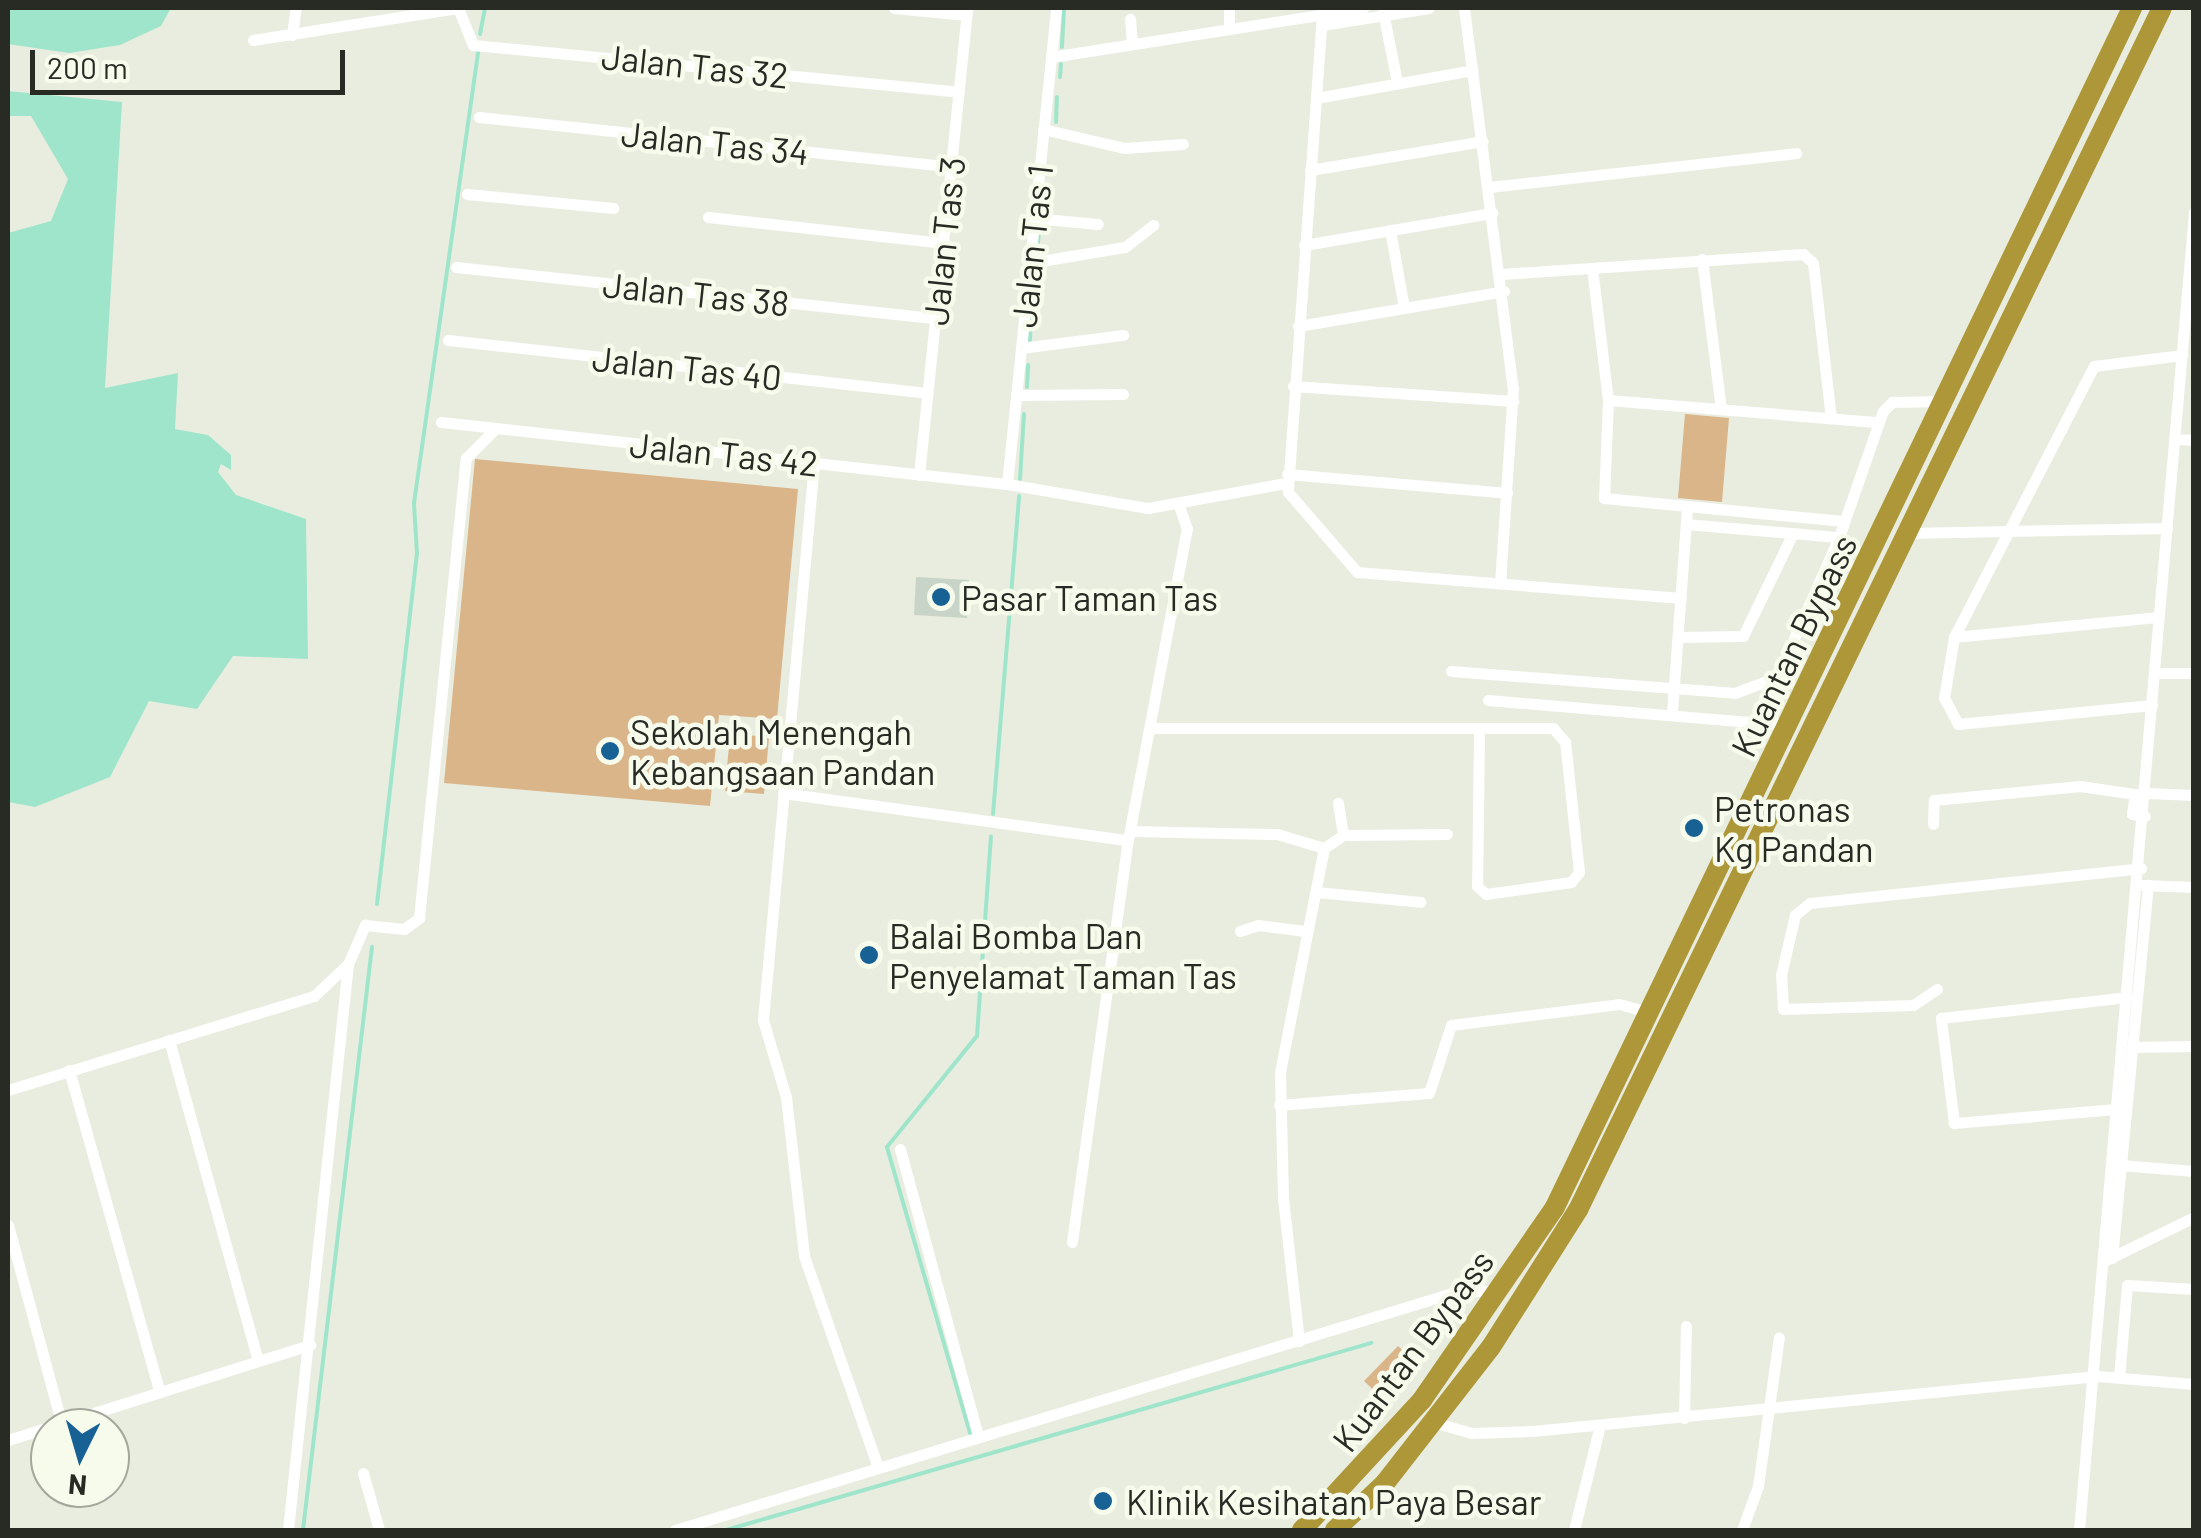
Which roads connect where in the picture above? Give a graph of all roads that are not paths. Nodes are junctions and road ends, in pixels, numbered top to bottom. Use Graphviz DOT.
graph roads {
  1 [pos="296,8"];
  2 [pos="458,8"];
  3 [pos="894,8"];
  4 [pos="1056,8"];
  5 [pos="1229,8"];
  6 [pos="1363,8"];
  7 [pos="1429,8"];
  8 [pos="1464,8"];
  9 [pos="2132,8"];
  10 [pos="2162,8"];
  11 [pos="967,11"];
  12 [pos="1383,11"];
  13 [pos="1130,18"];
  14 [pos="1322,19"];
  15 [pos="1229,28"];
  16 [pos="292,34"];
  17 [pos="253,40"];
  18 [pos="1132,43"];
  19 [pos="1051,57"];
  20 [pos="1472,70"];
  21 [pos="1397,82"];
  22 [pos="959,92"];
  23 [pos="1316,98"];
  24 [pos="479,117"];
  25 [pos="1043,128"];
  26 [pos="1483,141"];
  27 [pos="1183,144"];
  28 [pos="1796,153"];
  29 [pos="951,167"];
  30 [pos="1310,170"];
  31 [pos="1489,186"];
  32 [pos="466,194"];
  33 [pos="614,208"];
  34 [pos="1492,212"];
  35 [pos="2194,212"];
  36 [pos="708,217"];
  37 [pos="1034,218"];
  38 [pos="1098,224"];
  39 [pos="1153,225"];
  40 [pos="1390,230"];
  41 [pos="943,243"];
  42 [pos="1304,245"];
  43 [pos="1702,259"];
  44 [pos="1030,263"];
  45 [pos="456,267"];
  46 [pos="1592,268"];
  47 [pos="1501,274"];
  48 [pos="1504,291"];
  49 [pos="1404,308"];
  50 [pos="935,318"];
  51 [pos="1298,326"];
  52 [pos="1123,335"];
  53 [pos="448,340"];
  54 [pos="1020,348"];
  55 [pos="2182,355"];
  56 [pos="1294,386"];
  57 [pos="927,393"];
  58 [pos="1124,394"];
  59 [pos="1016,395"];
  60 [pos="1513,400"];
  61 [pos="1608,400"];
  62 [pos="1946,401"];
  63 [pos="1720,409"];
  64 [pos="1830,418"];
  65 [pos="441,422"];
  66 [pos="1878,422"];
  67 [pos="496,428"];
  68 [pos="2176,439"];
  69 [pos="2194,440"];
  70 [pos="814,463"];
  71 [pos="919,474"];
  72 [pos="1286,478"];
  73 [pos="1006,484"];
  74 [pos="1507,493"];
  75 [pos="1179,506"];
  76 [pos="1687,508"];
  77 [pos="1844,521"];
  78 [pos="1686,524"];
  79 [pos="2167,528"];
  80 [pos="1907,533"];
  81 [pos="1793,534"];
  82 [pos="2008,535"];
  83 [pos="1839,537"];
  84 [pos="1500,584"];
  85 [pos="1681,598"];
  86 [pos="2158,617"];
  87 [pos="1954,637"];
  88 [pos="1678,638"];
  89 [pos="1451,671"];
  90 [pos="2154,673"];
  91 [pos="2194,673"];
  92 [pos="1674,686"];
  93 [pos="1488,700"];
  94 [pos="1558,704"];
  95 [pos="2152,705"];
  96 [pos="1672,712"];
  97 [pos="1791,725"];
  98 [pos="1150,728"];
  99 [pos="1554,728"];
  100 [pos="1479,732"];
  101 [pos="783,793"];
  102 [pos="2147,794"];
  103 [pos="2194,795"];
  104 [pos="1338,803"];
  105 [pos="2145,816"];
  106 [pos="1933,824"];
  107 [pos="1447,834"];
  108 [pos="1129,835"];
  109 [pos="1343,835"];
  110 [pos="1324,848"];
  111 [pos="2141,868"];
  112 [pos="2143,885"];
  113 [pos="2194,887"];
  114 [pos="1316,892"];
  115 [pos="1421,902"];
  116 [pos="1240,931"];
  117 [pos="1304,931"];
  118 [pos="348,964"];
  119 [pos="1936,988"];
  120 [pos="2127,997"];
  121 [pos="1652,1013"];
  122 [pos="169,1040"];
  123 [pos="2194,1046"];
  124 [pos="2132,1048"];
  125 [pos="68,1070"];
  126 [pos="8,1090"];
  127 [pos="1279,1104"];
  128 [pos="2114,1109"];
  129 [pos="900,1149"];
  130 [pos="2120,1165"];
  131 [pos="2194,1171"];
  132 [pos="2194,1217"];
  133 [pos="8,1226"];
  134 [pos="1072,1242"];
  135 [pos="2107,1260"];
  136 [pos="2194,1289"];
  137 [pos="1500,1290"];
  138 [pos="1686,1326"];
  139 [pos="1779,1337"];
  140 [pos="1299,1341"];
  141 [pos="310,1345"];
  142 [pos="258,1360"];
  143 [pos="2097,1376"];
  144 [pos="2119,1377"];
  145 [pos="2194,1384"];
  146 [pos="158,1392"];
  147 [pos="57,1408"];
  148 [pos="106,1408"];
  149 [pos="1766,1410"];
  150 [pos="1684,1418"];
  151 [pos="1432,1422"];
  152 [pos="1600,1425"];
  153 [pos="978,1436"];
  154 [pos="878,1467"];
  155 [pos="363,1473"];
  156 [pos="288,1530"];
  157 [pos="379,1530"];
  158 [pos="675,1530"];
  159 [pos="1302,1530"];
  160 [pos="1336,1530"];
  161 [pos="1574,1530"];
  162 [pos="1742,1530"];
  163 [pos="2079,1530"];
  1 -- 16 [label="street"];
  2 -- 16 [label="street"];
  2 -- 22 [label="street, Jalan Tas 32"];
  3 -- 11 [label="street"];
  4 -- 19 [label="street, Jalan Tas 1"];
  5 -- 15 [label="street"];
  6 -- 14 [label="street"];
  7 -- 12 [label="street"];
  8 -- 20 [label="street"];
  9 -- 62 [label="highway, Kuantan Bypass"];
  10 -- 80 [label="highway, Kuantan Bypass"];
  11 -- 22 [label="street, Jalan Tas 3"];
  12 -- 14 [label="street"];
  12 -- 21 [label="street"];
  13 -- 18 [label="street"];
  14 -- 15 [label="street"];
  14 -- 23 [label="street"];
  15 -- 18 [label="street"];
  16 -- 17 [label="street"];
  18 -- 19 [label="street"];
  19 -- 25 [label="street, Jalan Tas 1"];
  20 -- 21 [label="street"];
  20 -- 26 [label="street"];
  21 -- 23 [label="street"];
  22 -- 29 [label="street, Jalan Tas 3"];
  23 -- 30 [label="street"];
  24 -- 29 [label="street, Jalan Tas 34"];
  25 -- 27 [label="street"];
  25 -- 37 [label="street, Jalan Tas 1"];
  26 -- 30 [label="street"];
  26 -- 31 [label="street"];
  28 -- 31 [label="street"];
  29 -- 41 [label="street, Jalan Tas 3"];
  30 -- 42 [label="street"];
  31 -- 34 [label="street"];
  32 -- 33 [label="street"];
  34 -- 40 [label="street"];
  34 -- 47 [label="street"];
  35 -- 55 [label="street"];
  36 -- 41 [label="street"];
  37 -- 38 [label="street"];
  37 -- 44 [label="street, Jalan Tas 1"];
  39 -- 44 [label="street"];
  40 -- 42 [label="street"];
  40 -- 49 [label="street"];
  41 -- 50 [label="street, Jalan Tas 3"];
  42 -- 51 [label="street"];
  43 -- 46 [label="street"];
  43 -- 63 [label="street"];
  43 -- 64 [label="street"];
  44 -- 54 [label="street, Jalan Tas 1"];
  45 -- 50 [label="street, Jalan Tas 38"];
  46 -- 47 [label="street"];
  46 -- 61 [label="street"];
  47 -- 48 [label="street"];
  48 -- 49 [label="street"];
  48 -- 60 [label="street"];
  49 -- 51 [label="street"];
  50 -- 57 [label="street, Jalan Tas 3"];
  51 -- 56 [label="street"];
  52 -- 54 [label="street"];
  53 -- 57 [label="street, Jalan Tas 40"];
  54 -- 59 [label="street, Jalan Tas 1"];
  55 -- 68 [label="street"];
  55 -- 82 [label="street"];
  56 -- 60 [label="street"];
  56 -- 72 [label="street"];
  57 -- 71 [label="street, Jalan Tas 3"];
  58 -- 59 [label="street"];
  59 -- 73 [label="street, Jalan Tas 1"];
  60 -- 74 [label="street"];
  61 -- 63 [label="street"];
  61 -- 76 [label="street"];
  62 -- 66 [label="street"];
  62 -- 97 [label="highway, Kuantan Bypass"];
  63 -- 64 [label="street"];
  64 -- 66 [label="street"];
  65 -- 67 [label="street, Jalan Tas 42"];
  66 -- 77 [label="street"];
  67 -- 70 [label="street, Jalan Tas 42"];
  67 -- 118 [label="street"];
  68 -- 69 [label="street"];
  68 -- 79 [label="street"];
  70 -- 71 [label="street, Jalan Tas 42"];
  70 -- 101 [label="street"];
  71 -- 73 [label="street, Jalan Tas 42"];
  72 -- 74 [label="street, Jalan Tas 42"];
  72 -- 75 [label="street, Jalan Tas 42"];
  72 -- 84 [label="street"];
  73 -- 75 [label="street, Jalan Tas 42"];
  74 -- 84 [label="street"];
  75 -- 98 [label="street"];
  76 -- 77 [label="street"];
  76 -- 78 [label="street"];
  77 -- 83 [label="street"];
  78 -- 81 [label="street"];
  78 -- 85 [label="street"];
  79 -- 82 [label="street"];
  79 -- 86 [label="street"];
  80 -- 82 [label="street"];
  80 -- 151 [label="highway, Kuantan Bypass"];
  81 -- 83 [label="street"];
  81 -- 88 [label="street"];
  82 -- 87 [label="street"];
  83 -- 92 [label="street"];
  84 -- 85 [label="street"];
  85 -- 88 [label="street"];
  86 -- 87 [label="street"];
  86 -- 90 [label="street"];
  87 -- 95 [label="street"];
  88 -- 92 [label="street"];
  89 -- 92 [label="street"];
  90 -- 91 [label="street"];
  90 -- 95 [label="street"];
  92 -- 96 [label="street"];
  93 -- 94 [label="street"];
  94 -- 96 [label="street"];
  94 -- 99 [label="street"];
  95 -- 102 [label="street"];
  96 -- 97 [label="street"];
  97 -- 121 [label="highway, Kuantan Bypass"];
  98 -- 100 [label="street"];
  98 -- 108 [label="street"];
  99 -- 100 [label="street"];
  99 -- 100 [label="street"];
  101 -- 108 [label="street"];
  101 -- 154 [label="street"];
  102 -- 103 [label="street"];
  102 -- 105 [label="street"];
  104 -- 109 [label="street"];
  105 -- 106 [label="street"];
  105 -- 111 [label="street"];
  107 -- 109 [label="street"];
  108 -- 110 [label="street"];
  108 -- 134 [label="street"];
  109 -- 110 [label="street"];
  110 -- 114 [label="street"];
  111 -- 112 [label="street"];
  111 -- 119 [label="street"];
  112 -- 113 [label="street"];
  112 -- 120 [label="street"];
  112 -- 124 [label="street"];
  114 -- 115 [label="street"];
  114 -- 117 [label="street"];
  116 -- 117 [label="street"];
  117 -- 127 [label="street"];
  118 -- 122 [label="street"];
  118 -- 141 [label="street"];
  120 -- 128 [label="street"];
  120 -- 128 [label="street"];
  121 -- 127 [label="street"];
  121 -- 137 [label="highway, Kuantan Bypass"];
  122 -- 125 [label="street"];
  122 -- 142 [label="street"];
  123 -- 124 [label="street"];
  124 -- 130 [label="street"];
  125 -- 126 [label="street"];
  125 -- 146 [label="street"];
  127 -- 140 [label="street"];
  128 -- 135 [label="street"];
  129 -- 153 [label="street"];
  130 -- 131 [label="street"];
  130 -- 135 [label="street"];
  132 -- 135 [label="street"];
  133 -- 147 [label="street"];
  135 -- 143 [label="street"];
  136 -- 144 [label="street"];
  137 -- 140 [label="street"];
  137 -- 159 [label="highway, Kuantan Bypass"];
  138 -- 150 [label="street"];
  139 -- 149 [label="street"];
  140 -- 153 [label="street"];
  141 -- 142 [label="street"];
  141 -- 156 [label="street"];
  142 -- 146 [label="street"];
  143 -- 144 [label="street"];
  143 -- 149 [label="street"];
  143 -- 163 [label="street"];
  144 -- 145 [label="street"];
  146 -- 148 [label="street"];
  149 -- 150 [label="street"];
  149 -- 162 [label="street"];
  150 -- 152 [label="street"];
  151 -- 152 [label="street"];
  151 -- 160 [label="highway, Kuantan Bypass"];
  152 -- 161 [label="street"];
  153 -- 154 [label="street"];
  154 -- 158 [label="street"];
  155 -- 157 [label="street"];
}
